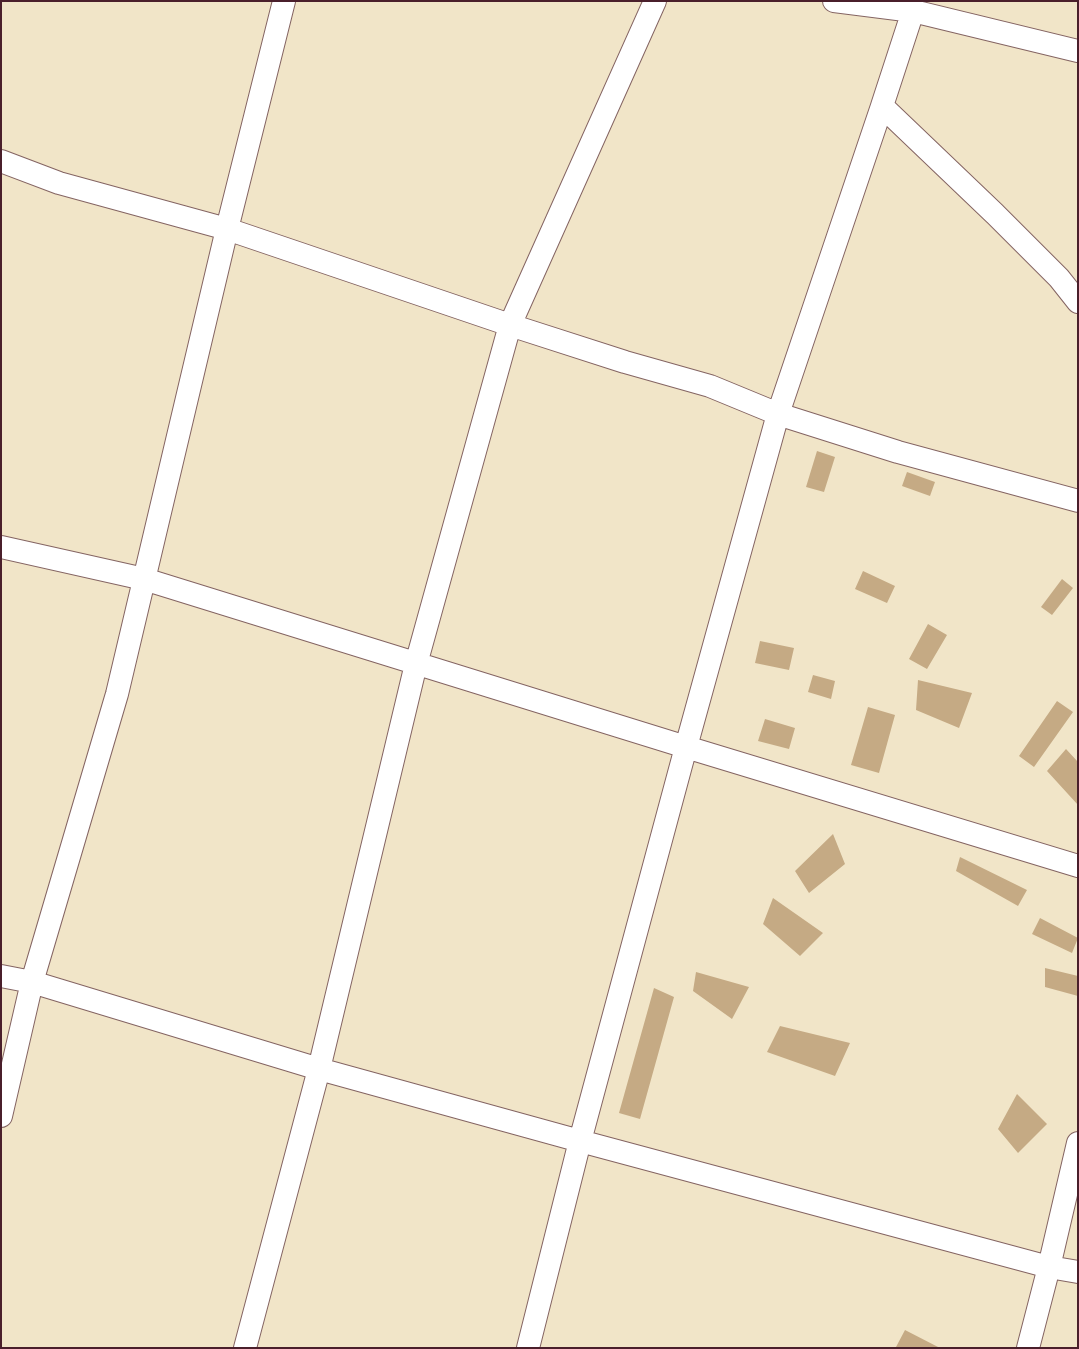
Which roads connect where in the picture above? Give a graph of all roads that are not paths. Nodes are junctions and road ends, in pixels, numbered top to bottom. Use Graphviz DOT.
graph roads {
  1 [pos="284,1"];
  2 [pos="655,1"];
  3 [pos="834,1"];
  4 [pos="912,6"];
  5 [pos="1078,51"];
  6 [pos="882,106"];
  7 [pos="1,161"];
  8 [pos="227,230"];
  9 [pos="1078,302"];
  10 [pos="510,325"];
  11 [pos="778,414"];
  12 [pos="1078,501"];
  13 [pos="1,547"];
  14 [pos="144,580"];
  15 [pos="416,664"];
  16 [pos="686,747"];
  17 [pos="1078,866"];
  18 [pos="1,976"];
  19 [pos="32,982"];
  20 [pos="319,1069"];
  21 [pos="1,1116"];
  22 [pos="580,1141"];
  23 [pos="1078,1143"];
  24 [pos="1049,1267"];
  25 [pos="1078,1272"];
  26 [pos="245,1348"];
  27 [pos="528,1348"];
  28 [pos="1028,1348"];
  1 -- 8 [label="street"];
  2 -- 10 [label="street"];
  3 -- 4 [label="street"];
  4 -- 5 [label="street"];
  4 -- 6 [label="street"];
  6 -- 9 [label="street"];
  6 -- 11 [label="street"];
  7 -- 8 [label="street"];
  8 -- 10 [label="street"];
  8 -- 14 [label="street"];
  10 -- 11 [label="street"];
  10 -- 15 [label="street"];
  11 -- 12 [label="street"];
  11 -- 16 [label="street"];
  13 -- 14 [label="street"];
  14 -- 15 [label="street"];
  14 -- 19 [label="street"];
  15 -- 16 [label="street"];
  15 -- 20 [label="street"];
  16 -- 17 [label="street"];
  16 -- 22 [label="street"];
  18 -- 19 [label="street"];
  19 -- 20 [label="street"];
  19 -- 21 [label="street"];
  20 -- 22 [label="street"];
  20 -- 26 [label="street"];
  22 -- 24 [label="street"];
  22 -- 27 [label="street"];
  23 -- 24 [label="street"];
  24 -- 25 [label="street"];
  24 -- 28 [label="street"];
}
